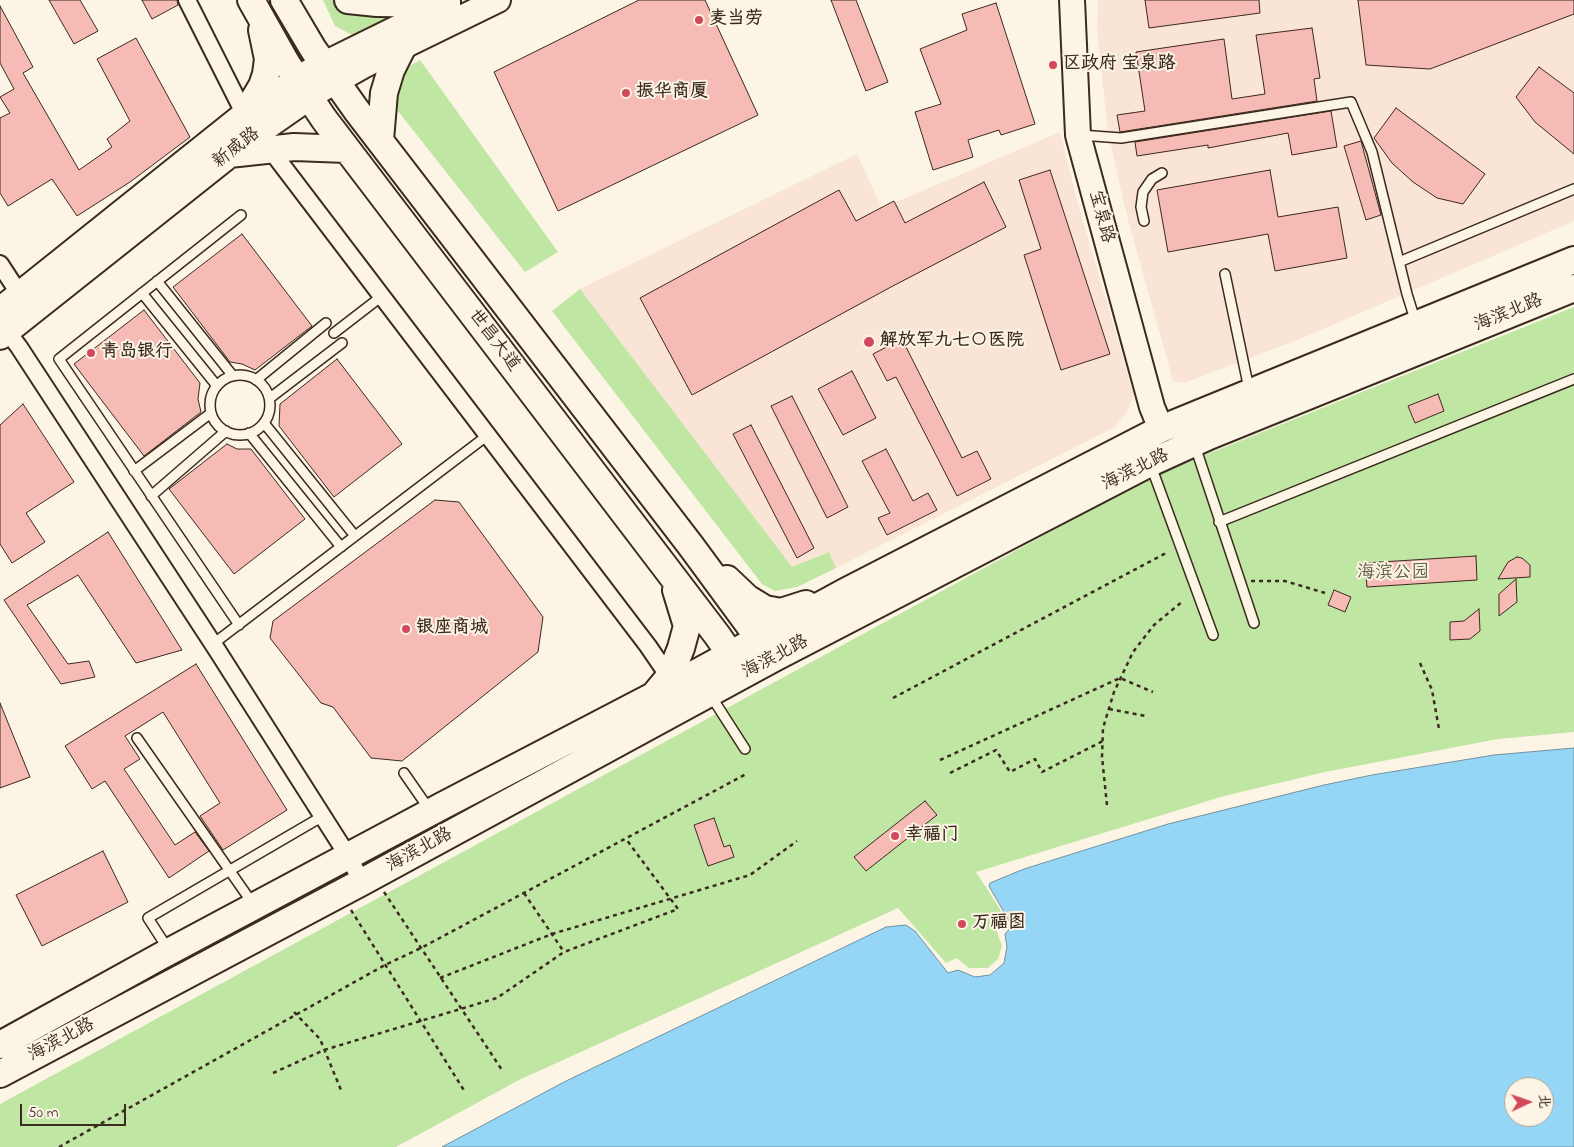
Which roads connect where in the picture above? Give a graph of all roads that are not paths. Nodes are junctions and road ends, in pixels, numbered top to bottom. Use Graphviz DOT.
graph roads {
  1 [pos="187,0"];
  2 [pos="284,0"];
  3 [pos="348,0"];
  4 [pos="498,0"];
  5 [pos="1072,0"];
  6 [pos="450,2"];
  7 [pos="254,5"];
  8 [pos="403,46"];
  9 [pos="329,73"];
  10 [pos="303,88"];
  11 [pos="257,132"];
  12 [pos="1078,134"];
  13 [pos="380,140"];
  14 [pos="346,149"];
  15 [pos="1162,173"];
  16 [pos="1574,189"];
  17 [pos="242,215"];
  18 [pos="1144,221"];
  19 [pos="1574,260"];
  20 [pos="1399,262"];
  21 [pos="0,264"];
  22 [pos="1225,274"];
  23 [pos="157,282"];
  24 [pos="1574,288"];
  25 [pos="142,293"];
  26 [pos="382,296"];
  27 [pos="26,303"];
  28 [pos="326,323"];
  29 [pos="1416,324"];
  30 [pos="2,325"];
  31 [pos="334,333"];
  32 [pos="342,343"];
  33 [pos="233,376"];
  34 [pos="1574,379"];
  35 [pos="256,380"];
  36 [pos="217,386"];
  37 [pos="1250,392"];
  38 [pos="270,398"];
  39 [pos="211,413"];
  40 [pos="264,423"];
  41 [pos="1161,429"];
  42 [pos="226,431"];
  43 [pos="249,433"];
  44 [pos="488,435"];
  45 [pos="1194,443"];
  46 [pos="1150,463"];
  47 [pos="134,471"];
  48 [pos="151,496"];
  49 [pos="1219,522"];
  50 [pos="355,536"];
  51 [pos="691,546"];
  52 [pos="342,547"];
  53 [pos="659,559"];
  54 [pos="845,592"];
  55 [pos="1254,623"];
  56 [pos="239,625"];
  57 [pos="1213,635"];
  58 [pos="214,644"];
  59 [pos="766,648"];
  60 [pos="737,665"];
  61 [pos="666,686"];
  62 [pos="710,694"];
  63 [pos="137,738"];
  64 [pos="745,749"];
  65 [pos="404,772"];
  66 [pos="431,812"];
  67 [pos="323,816"];
  68 [pos="348,856"];
  69 [pos="230,871"];
  70 [pos="359,884"];
  71 [pos="254,906"];
  72 [pos="169,952"];
  73 [pos="0,1045"];
  74 [pos="0,1074"];
  1 -- 11 [label="street"];
  2 -- 9 [label="main road, 世昌大道"];
  3 -- 6 [label="main road"];
  4 -- 8 [label="street, 新威路"];
  5 -- 12 [label="street, 宝泉路"];
  6 -- 9 [label="street, 新威路"];
  7 -- 10 [label="main road, 世昌大道"];
  7 -- 11 [label="main road"];
  8 -- 9 [label="street, 新威路"];
  8 -- 13 [label="main road"];
  9 -- 10 [label="main road, 新威路"];
  9 -- 13 [label="main road, 世昌大道"];
  10 -- 11 [label="main road, 新威路"];
  10 -- 14 [label="main road, 世昌大道"];
  11 -- 14 [label="main road"];
  11 -- 26 [label="street"];
  11 -- 27 [label="main road, 新威路"];
  11 -- 27 [label="main road, 新威路"];
  12 -- 20 [label="lane"];
  12 -- 41 [label="street, 宝泉路"];
  13 -- 51 [label="main road, 世昌大道"];
  14 -- 53 [label="main road, 世昌大道"];
  15 -- 18 [label="lane"];
  16 -- 20 [label="lane"];
  17 -- 23 [label="lane"];
  19 -- 29 [label="main road, 海滨北路"];
  20 -- 29 [label="lane"];
  21 -- 27 [label="street"];
  22 -- 37 [label="lane"];
  23 -- 25 [label="lane"];
  23 -- 33 [label="lane"];
  24 -- 45 [label="main road, 海滨北路"];
  25 -- 36 [label="lane"];
  25 -- 47 [label="lane"];
  26 -- 31 [label="lane"];
  26 -- 44 [label="street"];
  27 -- 30 [label="main road, 新威路"];
  28 -- 35 [label="lane"];
  29 -- 37 [label="main road, 海滨北路"];
  30 -- 58 [label="street"];
  32 -- 38 [label="lane"];
  33 -- 35 [label="lane"];
  33 -- 36 [label="lane"];
  34 -- 49 [label="lane"];
  35 -- 38 [label="lane"];
  36 -- 39 [label="lane"];
  37 -- 41 [label="main road, 海滨北路"];
  38 -- 40 [label="lane"];
  39 -- 42 [label="lane"];
  39 -- 47 [label="lane"];
  40 -- 43 [label="lane"];
  40 -- 50 [label="lane"];
  41 -- 54 [label="main road, 海滨北路"];
  42 -- 43 [label="lane"];
  42 -- 48 [label="lane"];
  43 -- 52 [label="lane"];
  44 -- 50 [label="lane"];
  44 -- 61 [label="street"];
  45 -- 46 [label="main road, 海滨北路"];
  45 -- 49 [label="lane"];
  46 -- 57 [label="lane"];
  46 -- 59 [label="main road, 海滨北路"];
  47 -- 48 [label="lane"];
  48 -- 56 [label="lane"];
  49 -- 55 [label="lane"];
  50 -- 52 [label="lane"];
  51 -- 54 [label="main road"];
  51 -- 59 [label="main road, 世昌大道"];
  52 -- 56 [label="lane"];
  53 -- 60 [label="main road, 世昌大道"];
  53 -- 61 [label="main road"];
  54 -- 59 [label="main road, 海滨北路"];
  56 -- 58 [label="lane"];
  58 -- 67 [label="street"];
  59 -- 60 [label="main road, 海滨北路"];
  60 -- 61 [label="main road, 海滨北路"];
  60 -- 62 [label="main road, 海滨北路"];
  61 -- 66 [label="main road, 海滨北路"];
  62 -- 64 [label="lane"];
  62 -- 70 [label="main road, 海滨北路"];
  63 -- 69 [label="lane"];
  65 -- 66 [label="lane"];
  66 -- 68 [label="main road, 海滨北路"];
  67 -- 68 [label="street"];
  67 -- 69 [label="lane"];
  68 -- 70 [label="street"];
  68 -- 71 [label="main road, 海滨北路"];
  69 -- 71 [label="lane"];
  69 -- 72 [label="lane"];
  70 -- 74 [label="main road, 海滨北路"];
  71 -- 72 [label="main road, 海滨北路"];
  72 -- 73 [label="main road, 海滨北路"];
}
